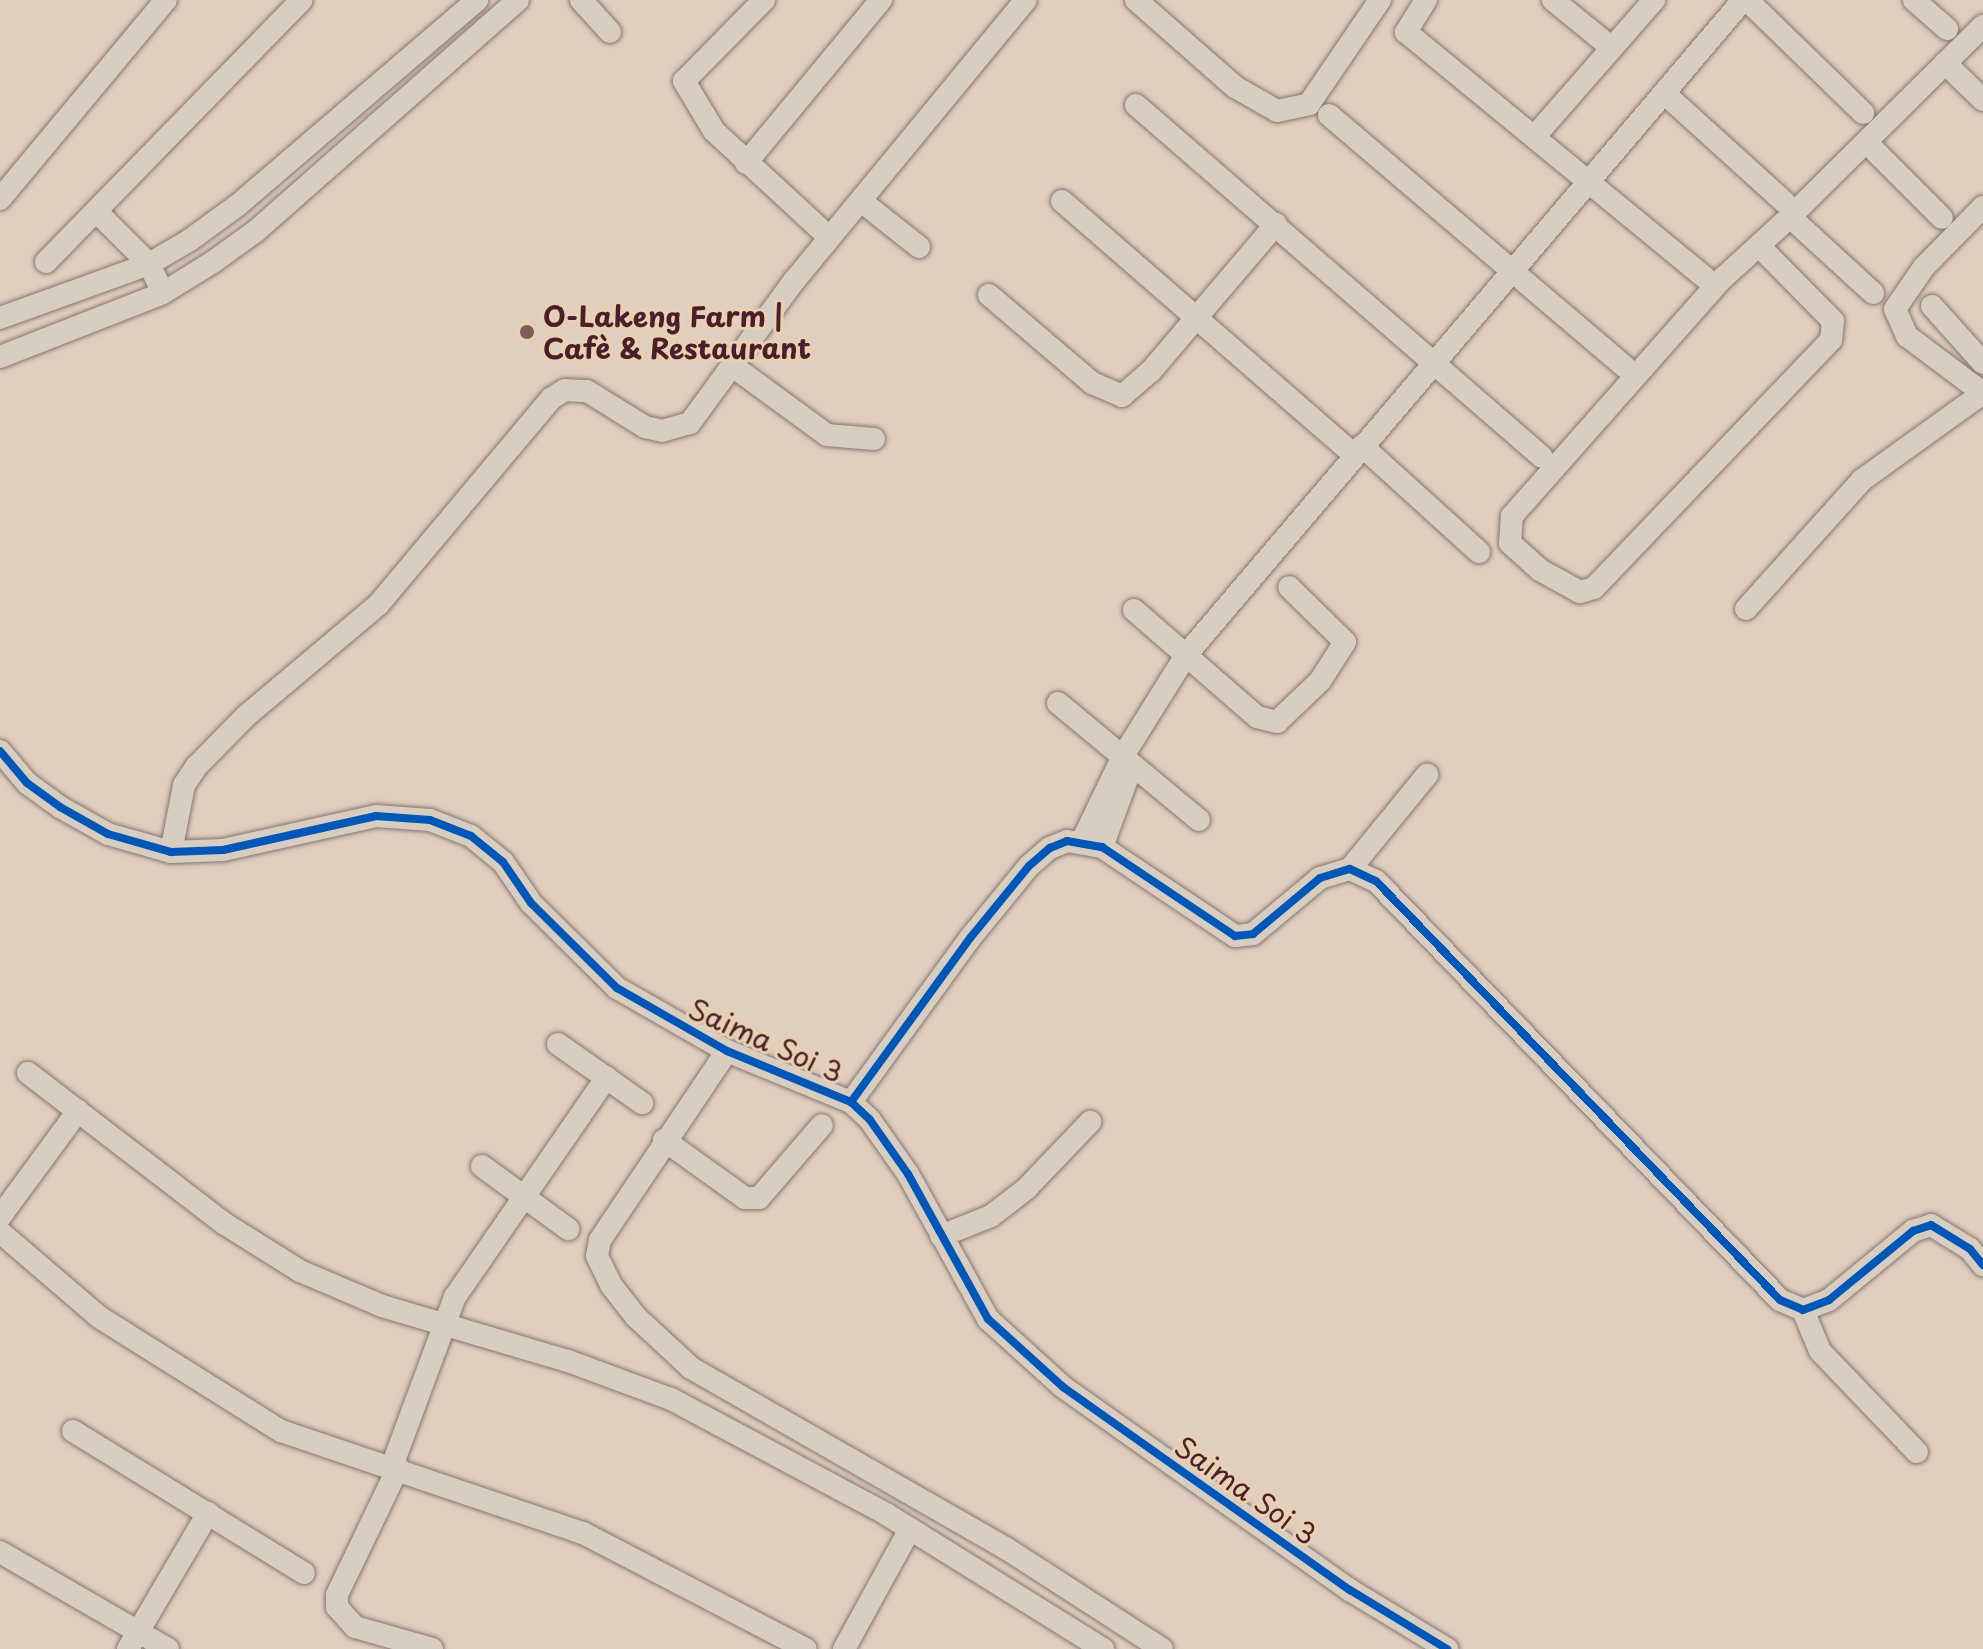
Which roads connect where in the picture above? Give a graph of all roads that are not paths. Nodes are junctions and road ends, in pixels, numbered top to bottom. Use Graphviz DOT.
graph roads {
  1 [pos="166,0"];
  2 [pos="302,0"];
  3 [pos="477,0"];
  4 [pos="581,0"];
  5 [pos="764,0"];
  6 [pos="881,0"];
  7 [pos="1026,0"];
  8 [pos="1136,0"];
  9 [pos="1380,0"];
  10 [pos="1426,0"];
  11 [pos="1553,0"];
  12 [pos="1654,0"];
  13 [pos="1745,0"];
  14 [pos="1914,0"];
  15 [pos="513,5"];
  16 [pos="449,24"];
  17 [pos="1983,26"];
  18 [pos="1947,29"];
  19 [pos="610,32"];
  20 [pos="470,44"];
  21 [pos="1612,48"];
  22 [pos="1945,63"];
  23 [pos="1664,93"];
  24 [pos="1983,100"];
  25 [pos="1136,105"];
  26 [pos="1863,113"];
  27 [pos="1329,115"];
  28 [pos="1535,136"];
  29 [pos="1866,142"];
  30 [pos="746,163"];
  31 [pos="1590,179"];
  32 [pos="0,199"];
  33 [pos="861,201"];
  34 [pos="1062,201"];
  35 [pos="1983,207"];
  36 [pos="1787,209"];
  37 [pos="97,212"];
  38 [pos="1942,218"];
  39 [pos="1276,224"];
  40 [pos="826,240"];
  41 [pos="1759,246"];
  42 [pos="919,247"];
  43 [pos="46,262"];
  44 [pos="149,264"];
  45 [pos="1511,271"];
  46 [pos="1704,277"];
  47 [pos="163,293"];
  48 [pos="1873,293"];
  49 [pos="989,295"];
  50 [pos="1932,306"];
  51 [pos="1198,315"];
  52 [pos="0,318"];
  53 [pos="0,357"];
  54 [pos="1436,360"];
  55 [pos="1983,363"];
  56 [pos="734,367"];
  57 [pos="1625,367"];
  58 [pos="1983,393"];
  59 [pos="874,439"];
  60 [pos="1358,451"];
  61 [pos="1542,457"];
  62 [pos="1479,552"];
  63 [pos="1289,587"];
  64 [pos="1746,609"];
  65 [pos="1134,610"];
  66 [pos="1186,655"];
  67 [pos="1058,703"];
  68 [pos="0,751"];
  69 [pos="1131,752"];
  70 [pos="1427,775"];
  71 [pos="1199,820"];
  72 [pos="1092,844"];
  73 [pos="171,852"];
  74 [pos="1350,869"];
  75 [pos="558,1044"];
  76 [pos="727,1051"];
  77 [pos="28,1073"];
  78 [pos="607,1077"];
  79 [pos="851,1102"];
  80 [pos="642,1103"];
  81 [pos="78,1111"];
  82 [pos="1090,1122"];
  83 [pos="822,1125"];
  84 [pos="664,1140"];
  85 [pos="482,1166"];
  86 [pos="523,1196"];
  87 [pos="0,1217"];
  88 [pos="568,1229"];
  89 [pos="0,1232"];
  90 [pos="941,1236"];
  91 [pos="1983,1265"];
  92 [pos="1803,1310"];
  93 [pos="443,1326"];
  94 [pos="73,1431"];
  95 [pos="1917,1452"];
  96 [pos="395,1467"];
  97 [pos="208,1513"];
  98 [pos="910,1529"];
  99 [pos="0,1552"];
  100 [pos="304,1573"];
  101 [pos="132,1640"];
  102 [pos="168,1649"];
  103 [pos="432,1649"];
  104 [pos="806,1649"];
  105 [pos="844,1649"];
  106 [pos="1103,1649"];
  107 [pos="1162,1649"];
  108 [pos="1447,1649"];
  1 -- 32 [label="street"];
  2 -- 37 [label="street"];
  3 -- 16 [label="street"];
  4 -- 19 [label="street"];
  5 -- 30 [label="street"];
  6 -- 30 [label="street"];
  7 -- 33 [label="street"];
  8 -- 9 [label="street"];
  10 -- 28 [label="street"];
  11 -- 21 [label="street"];
  12 -- 21 [label="street"];
  13 -- 23 [label="street"];
  13 -- 26 [label="street"];
  14 -- 18 [label="street"];
  15 -- 20 [label="street"];
  16 -- 20 [label="street"];
  16 -- 44 [label="street"];
  17 -- 22 [label="street"];
  20 -- 47 [label="street"];
  21 -- 28 [label="street"];
  22 -- 24 [label="street"];
  22 -- 29 [label="street"];
  23 -- 31 [label="street"];
  23 -- 36 [label="street"];
  25 -- 39 [label="street"];
  27 -- 45 [label="street"];
  28 -- 31 [label="street"];
  29 -- 36 [label="street"];
  29 -- 38 [label="street"];
  30 -- 40 [label="street"];
  31 -- 45 [label="street"];
  31 -- 46 [label="street"];
  33 -- 40 [label="street"];
  33 -- 42 [label="street"];
  34 -- 51 [label="street"];
  35 -- 58 [label="street"];
  36 -- 41 [label="street"];
  36 -- 48 [label="street"];
  37 -- 43 [label="street"];
  37 -- 44 [label="street"];
  39 -- 51 [label="street"];
  39 -- 54 [label="street"];
  40 -- 56 [label="street"];
  41 -- 41 [label="street"];
  44 -- 47 [label="street"];
  44 -- 52 [label="street"];
  45 -- 54 [label="street"];
  45 -- 57 [label="street"];
  47 -- 53 [label="street"];
  49 -- 51 [label="street"];
  50 -- 55 [label="street"];
  51 -- 60 [label="street"];
  54 -- 60 [label="street"];
  54 -- 61 [label="street"];
  56 -- 59 [label="street"];
  56 -- 73 [label="street"];
  58 -- 64 [label="street"];
  60 -- 62 [label="street"];
  60 -- 66 [label="street"];
  63 -- 66 [label="street"];
  65 -- 66 [label="street"];
  66 -- 69 [label="street"];
  67 -- 69 [label="street"];
  68 -- 73 [label="street, Saima Soi 3"];
  69 -- 71 [label="street"];
  69 -- 72 [label="street"];
  70 -- 74 [label="street"];
  72 -- 74 [label="street"];
  72 -- 79 [label="street"];
  73 -- 76 [label="street, Saima Soi 3"];
  74 -- 92 [label="street"];
  75 -- 78 [label="street"];
  76 -- 79 [label="street, Saima Soi 3"];
  76 -- 84 [label="street"];
  77 -- 81 [label="street"];
  78 -- 80 [label="street"];
  78 -- 86 [label="street"];
  79 -- 90 [label="street, Saima Soi 3"];
  81 -- 87 [label="street"];
  81 -- 93 [label="street"];
  82 -- 90 [label="street"];
  83 -- 84 [label="street"];
  84 -- 107 [label="street"];
  85 -- 86 [label="street"];
  86 -- 88 [label="street"];
  86 -- 93 [label="street"];
  89 -- 96 [label="street"];
  90 -- 108 [label="street, Saima Soi 3"];
  91 -- 92 [label="street"];
  92 -- 95 [label="street"];
  93 -- 96 [label="street"];
  93 -- 98 [label="street"];
  94 -- 97 [label="street"];
  96 -- 103 [label="street"];
  96 -- 104 [label="street"];
  97 -- 100 [label="street"];
  97 -- 101 [label="street"];
  98 -- 105 [label="street"];
  98 -- 106 [label="street"];
  99 -- 101 [label="street"];
  101 -- 102 [label="street"];
}
